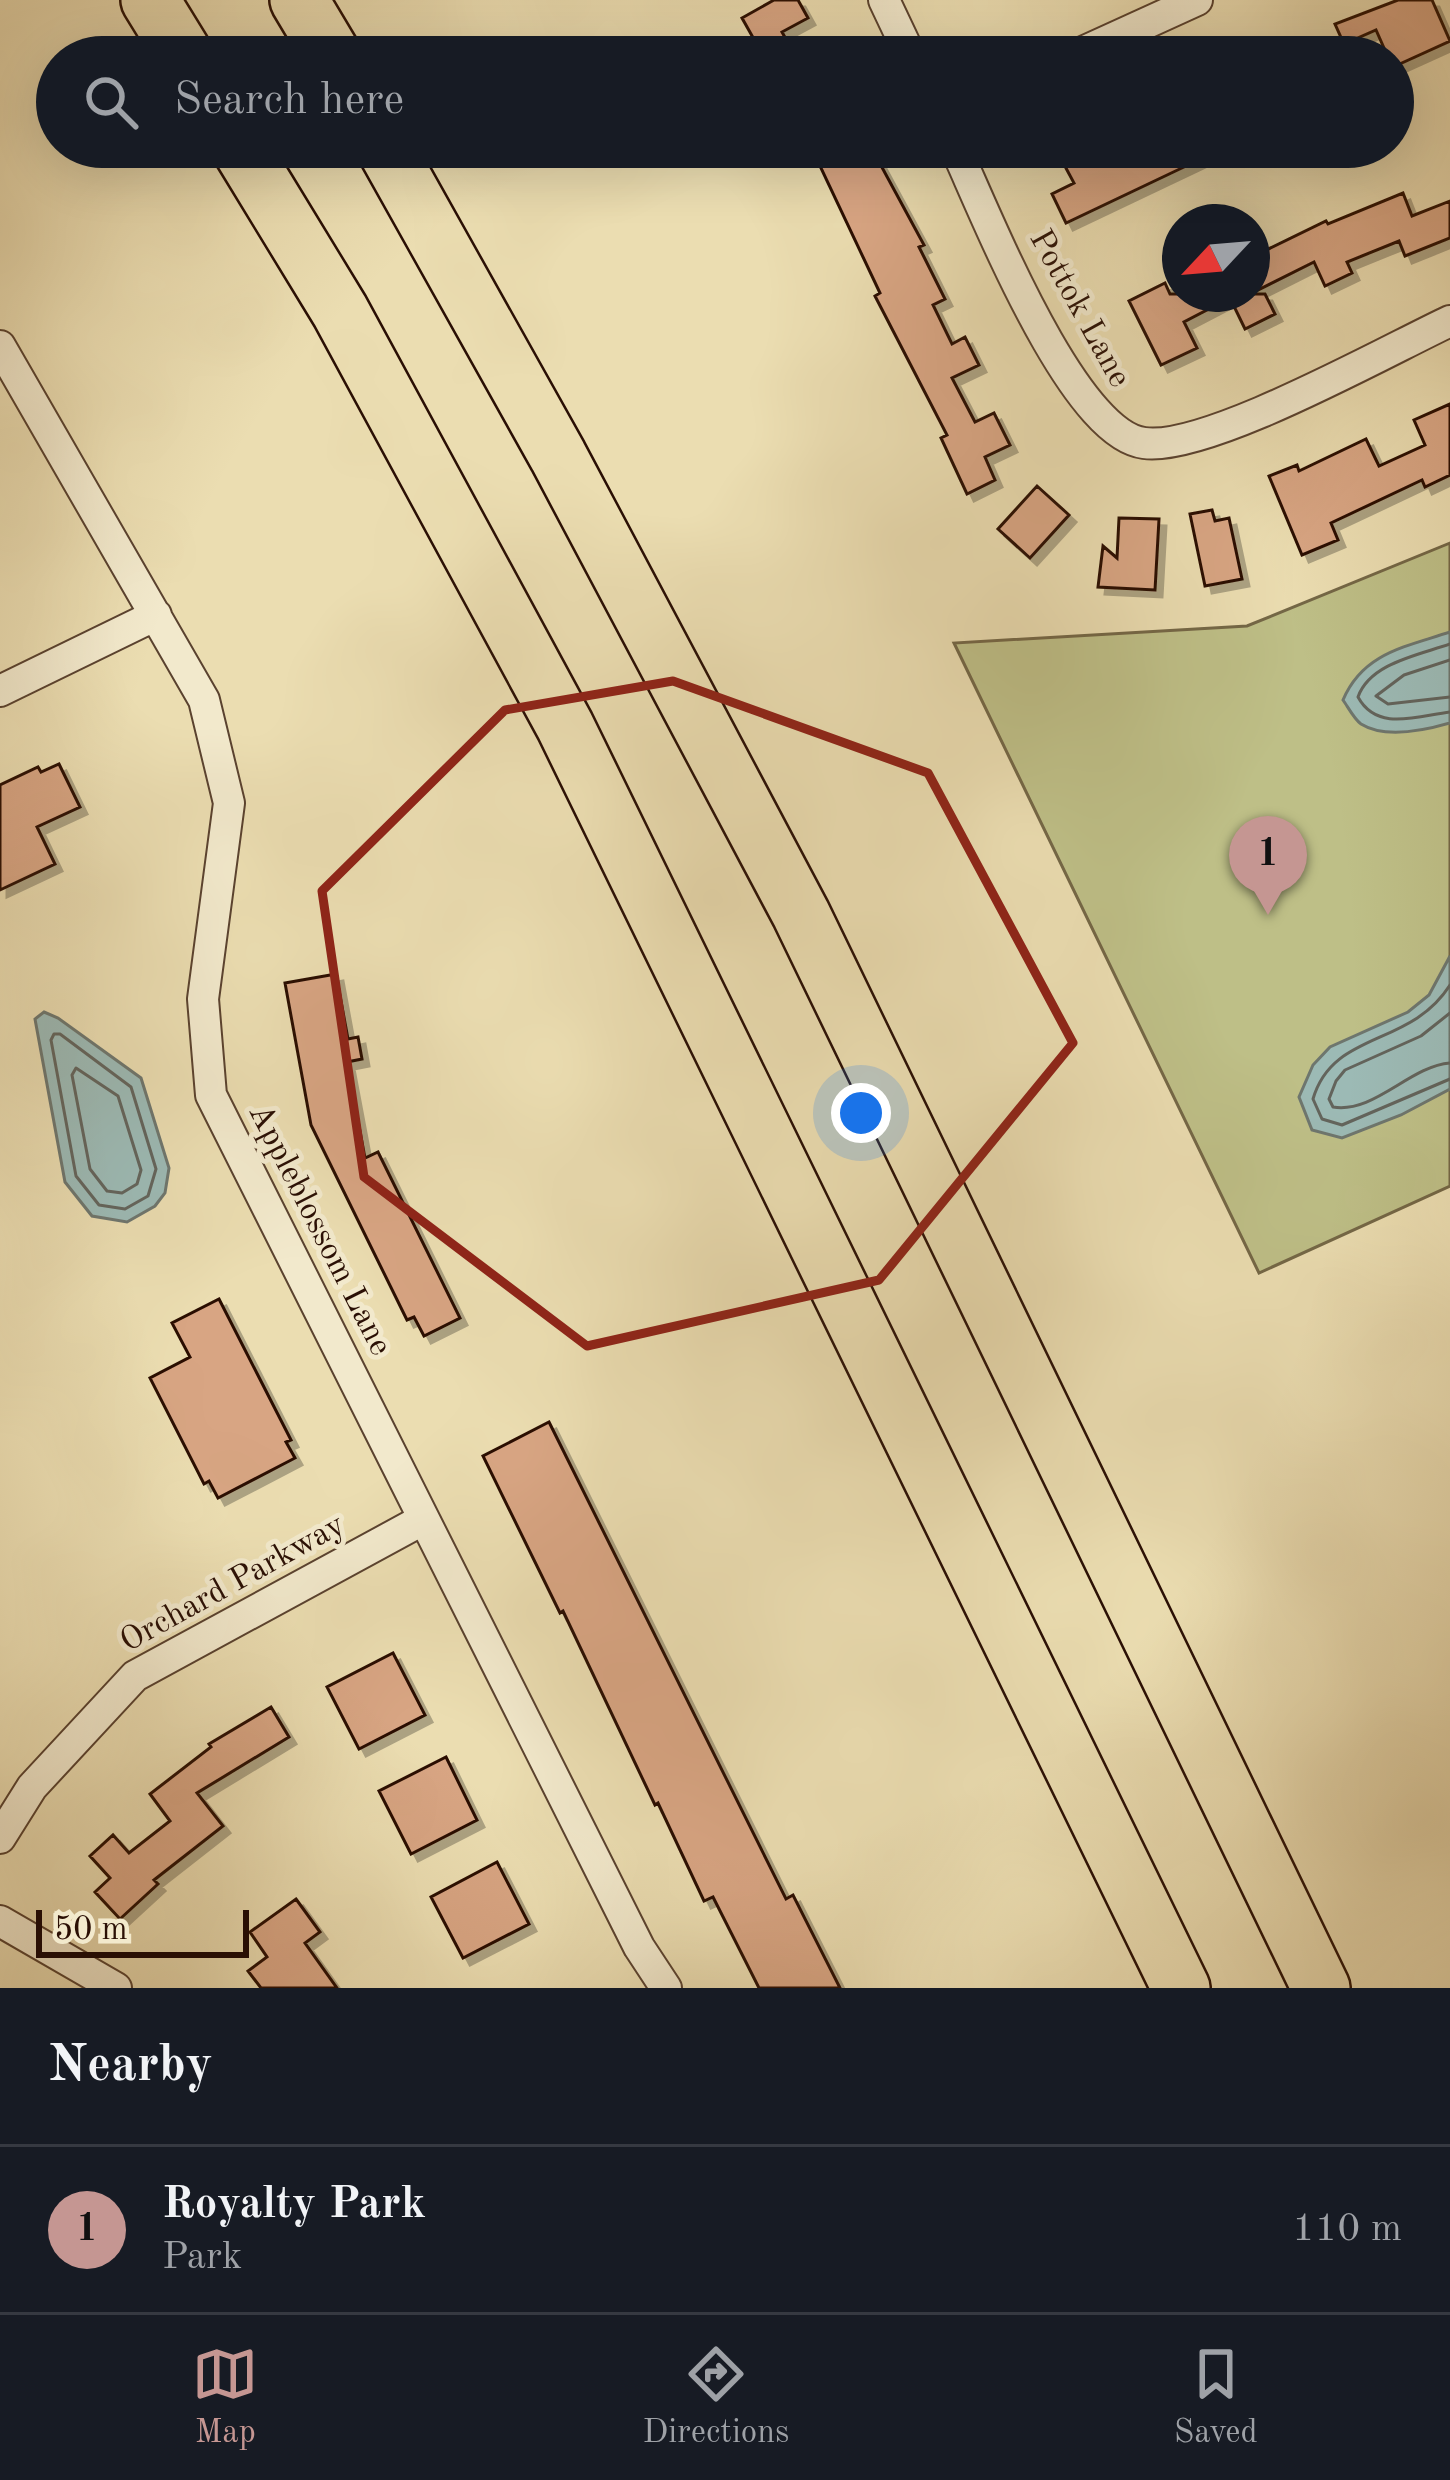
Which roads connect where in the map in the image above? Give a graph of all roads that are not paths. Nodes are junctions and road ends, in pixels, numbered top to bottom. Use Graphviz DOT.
graph roads {
  1 [pos="151,0"];
  2 [pos="299,0"];
  3 [pos="884,0"];
  4 [pos="1197,0"];
  5 [pos="172,36"];
  6 [pos="320,36"];
  7 [pos="901,36"];
  8 [pos="1118,36"];
  9 [pos="253,168"];
  10 [pos="397,168"];
  11 [pos="965,168"];
  12 [pos="1450,321"];
  13 [pos="0,346"];
  14 [pos="156,615"];
  15 [pos="0,691"];
  16 [pos="424,1519"];
  17 [pos="0,1838"];
  18 [pos="0,1921"];
  19 [pos="116,1988"];
  20 [pos="666,1988"];
  21 [pos="1181,1988"];
  22 [pos="1321,1988"];
  1 -- 5 [label="highway"];
  2 -- 6 [label="highway"];
  3 -- 7 [label="street"];
  4 -- 8 [label="street"];
  9 -- 21 [label="highway"];
  10 -- 22 [label="highway"];
  11 -- 12 [label="street, Pottok Lane"];
  13 -- 14 [label="street, Appleblossom Lane"];
  14 -- 15 [label="street"];
  14 -- 16 [label="street, Appleblossom Lane"];
  16 -- 17 [label="street, Orchard Parkway"];
  16 -- 20 [label="street, Appleblossom Lane"];
  18 -- 19 [label="street"];
}
